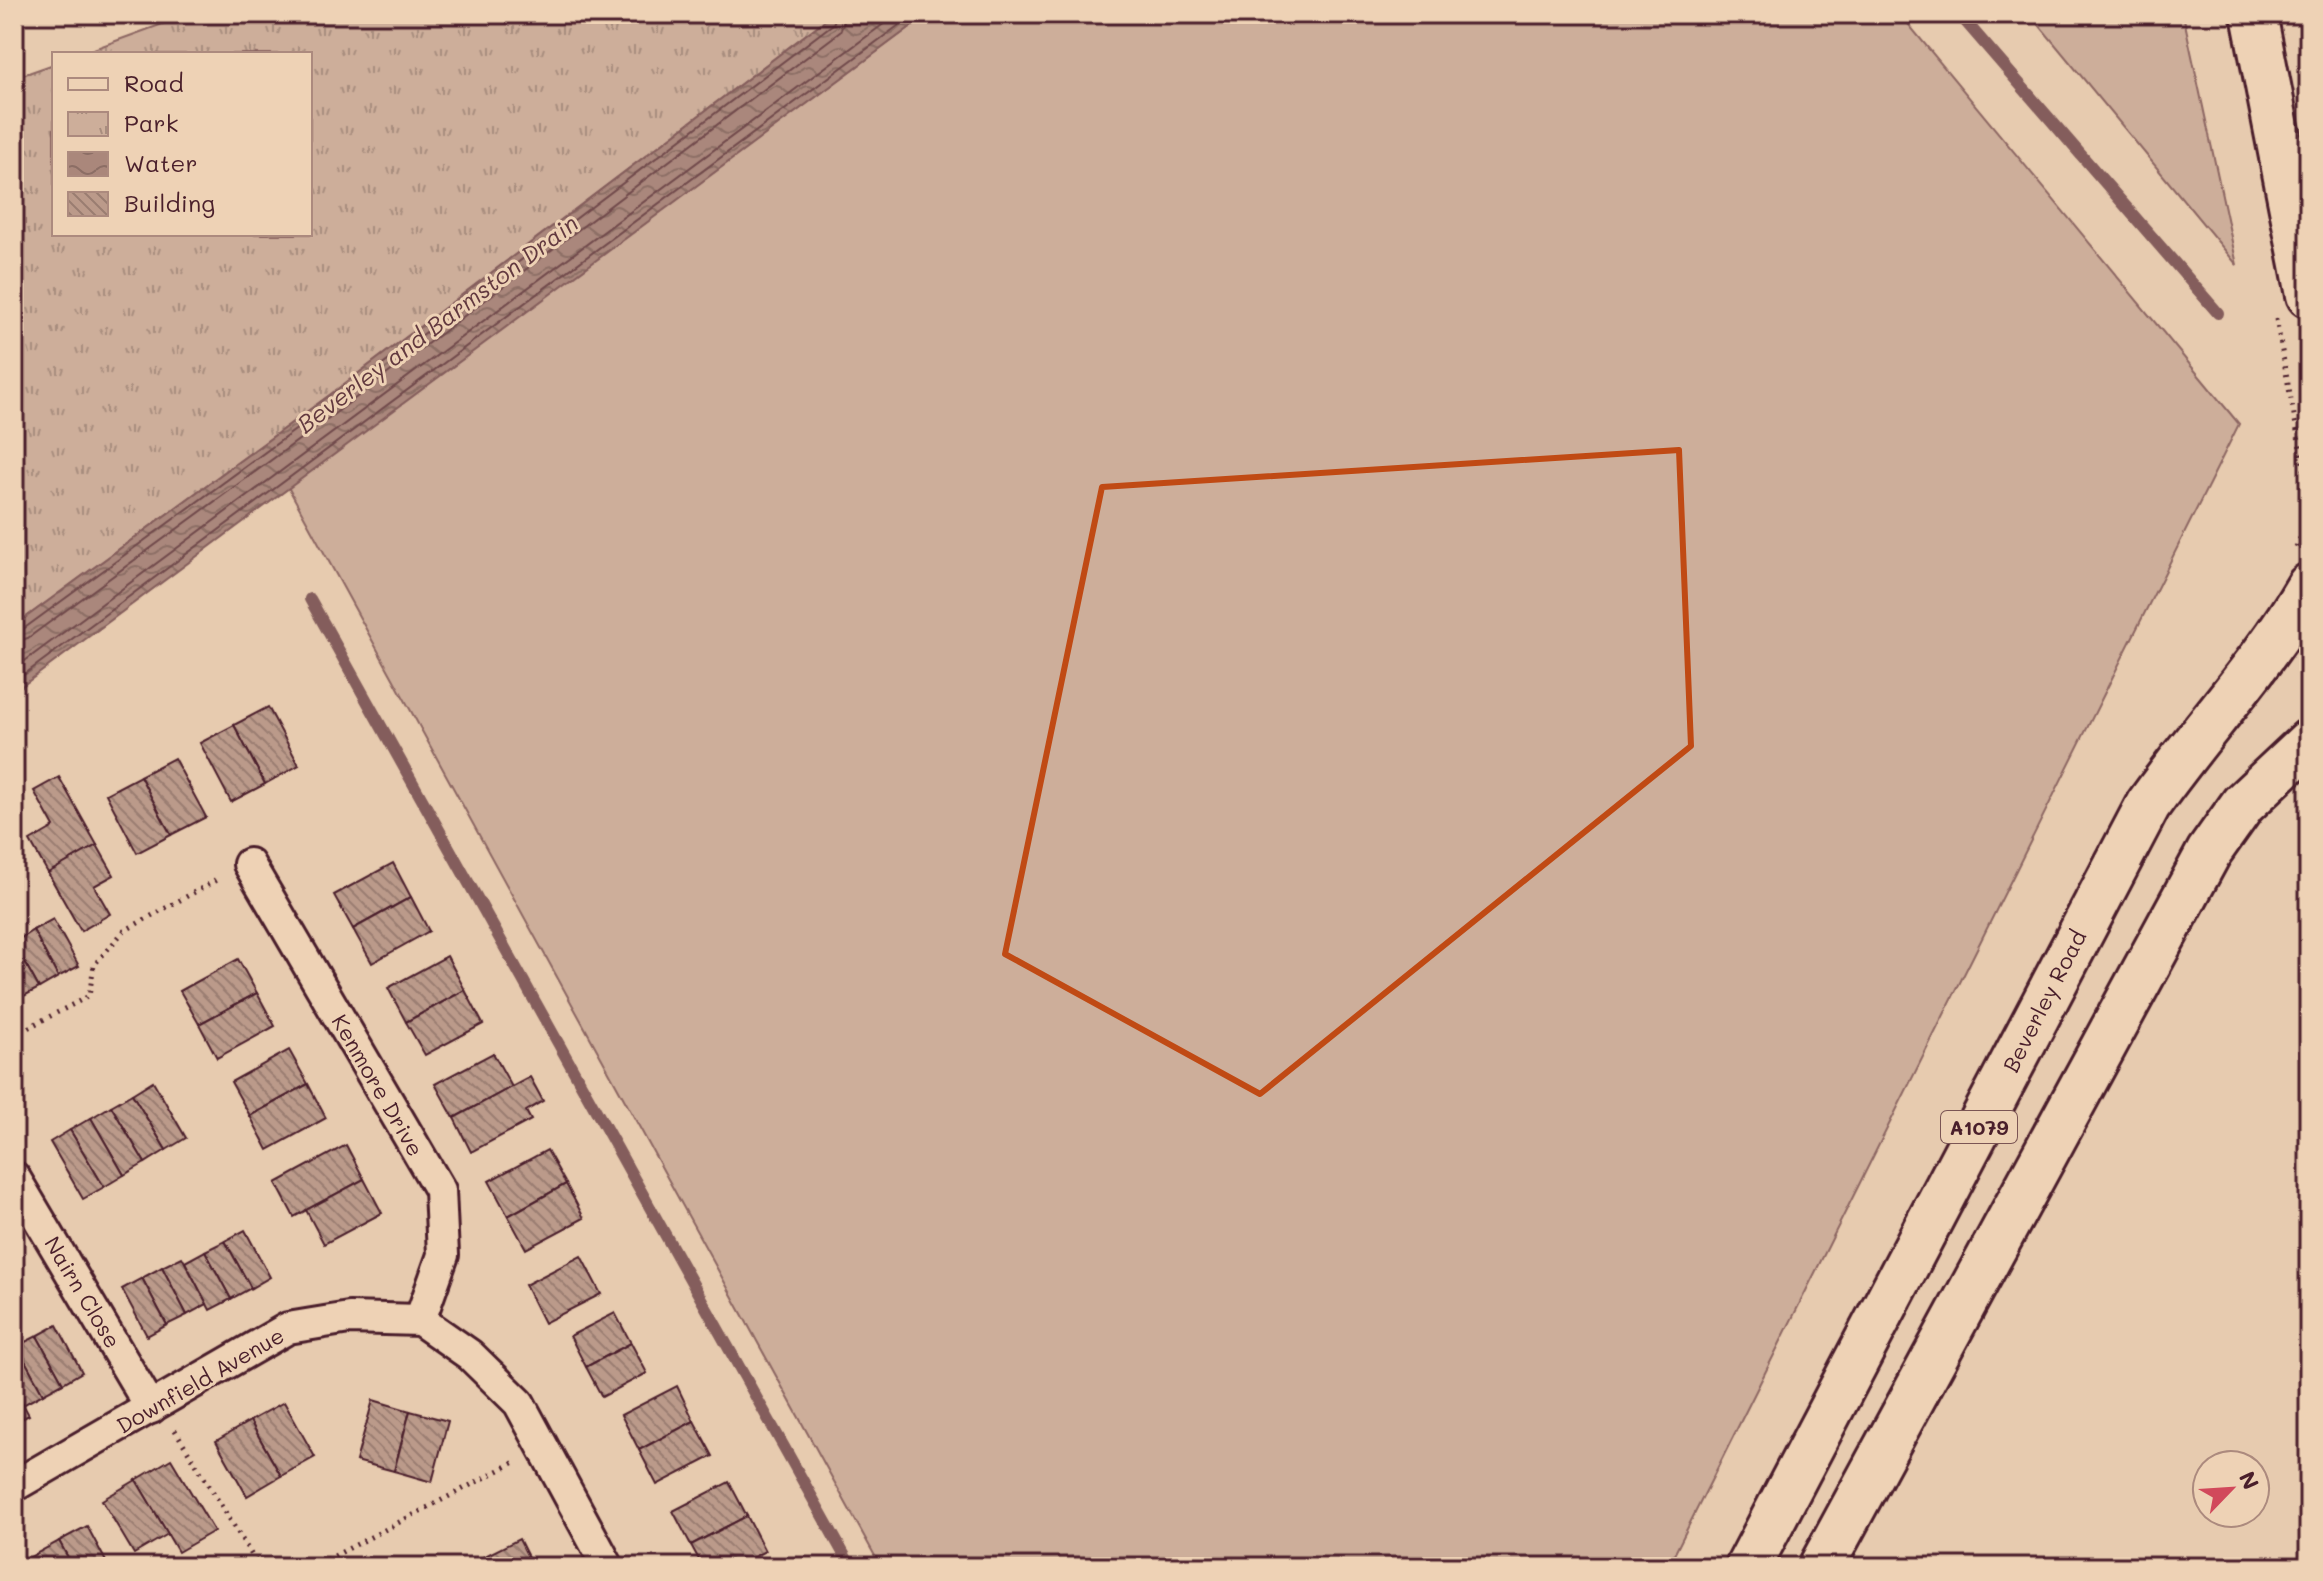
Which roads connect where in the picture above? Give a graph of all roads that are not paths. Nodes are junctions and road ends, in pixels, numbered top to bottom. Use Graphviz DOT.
graph roads {
  1 [pos="2254,14"];
  2 [pos="2309,295"];
  3 [pos="2309,586"];
  4 [pos="2309,742"];
  5 [pos="249,864"];
  6 [pos="14,1177"];
  7 [pos="420,1320"];
  8 [pos="151,1408"];
  9 [pos="14,1486"];
  10 [pos="608,1567"];
  11 [pos="1748,1567"];
  12 [pos="1821,1567"];
  1 -- 2 [label="main road"];
  3 -- 11 [label="main road, Beverley Road / A1079"];
  4 -- 12 [label="main road, A1079"];
  5 -- 7 [label="street, Kenmore Drive"];
  6 -- 8 [label="street, Nairn Close"];
  7 -- 8 [label="street, Downfield Avenue"];
  7 -- 10 [label="street"];
  8 -- 9 [label="street, Downfield Avenue"];
}
